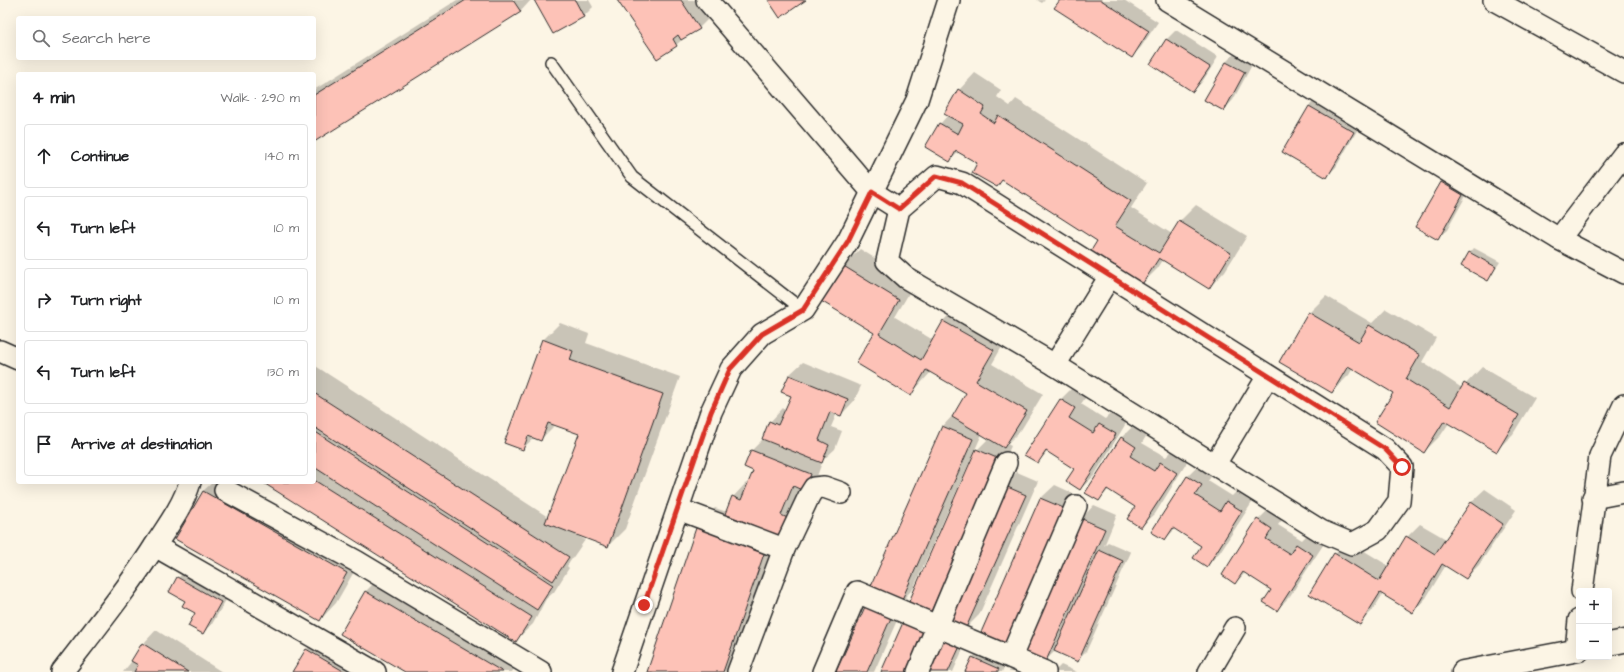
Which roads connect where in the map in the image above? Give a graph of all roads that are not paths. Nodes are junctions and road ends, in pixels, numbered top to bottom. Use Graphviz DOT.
graph roads {
  1 [pos="707,0"];
  2 [pos="949,0"];
  3 [pos="1167,0"];
  4 [pos="1499,1"];
  5 [pos="551,62"];
  6 [pos="1624,72"];
  7 [pos="1624,154"];
  8 [pos="872,192"];
  9 [pos="899,209"];
  10 [pos="1559,239"];
  11 [pos="1624,273"];
  12 [pos="1110,276"];
  13 [pos="803,310"];
  14 [pos="0,351"];
  15 [pos="16,358"];
  16 [pos="1055,365"];
  17 [pos="1268,376"];
  18 [pos="1624,405"];
  19 [pos="1006,463"];
  20 [pos="1215,464"];
  21 [pos="189,484"];
  22 [pos="225,490"];
  23 [pos="1624,492"];
  24 [pos="842,493"];
  25 [pos="1594,498"];
  26 [pos="1076,506"];
  27 [pos="678,509"];
  28 [pos="155,546"];
  29 [pos="784,549"];
  30 [pos="1582,588"];
  31 [pos="937,626"];
  32 [pos="1235,628"];
  33 [pos="1624,641"];
  34 [pos="1612,643"];
  35 [pos="1576,650"];
  36 [pos="1011,657"];
  37 [pos="62,672"];
  38 [pos="375,672"];
  39 [pos="541,672"];
  40 [pos="622,672"];
  41 [pos="738,672"];
  42 [pos="824,672"];
  43 [pos="918,672"];
  44 [pos="1045,672"];
  45 [pos="1208,672"];
  46 [pos="1463,672"];
  1 -- 8 [label="street"];
  2 -- 8 [label="street"];
  3 -- 10 [label="street"];
  4 -- 6 [label="street"];
  5 -- 13 [label="lane"];
  7 -- 10 [label="street"];
  8 -- 9 [label="street"];
  8 -- 13 [label="street"];
  9 -- 12 [label="street"];
  9 -- 16 [label="street"];
  10 -- 11 [label="street"];
  12 -- 16 [label="street"];
  12 -- 17 [label="street"];
  13 -- 27 [label="street"];
  14 -- 15 [label="street"];
  16 -- 20 [label="street"];
  17 -- 20 [label="street"];
  17 -- 20 [label="street"];
  18 -- 25 [label="street"];
  19 -- 31 [label="street"];
  21 -- 28 [label="street"];
  22 -- 39 [label="street"];
  23 -- 25 [label="street"];
  24 -- 29 [label="street"];
  25 -- 30 [label="street"];
  26 -- 36 [label="street"];
  27 -- 29 [label="street"];
  27 -- 40 [label="street"];
  28 -- 37 [label="street"];
  28 -- 38 [label="street"];
  29 -- 41 [label="street"];
  31 -- 36 [label="street"];
  31 -- 42 [label="street"];
  31 -- 43 [label="street"];
  32 -- 45 [label="street"];
  33 -- 34 [label="street"];
  35 -- 46 [label="street"];
  36 -- 44 [label="street"];
}
